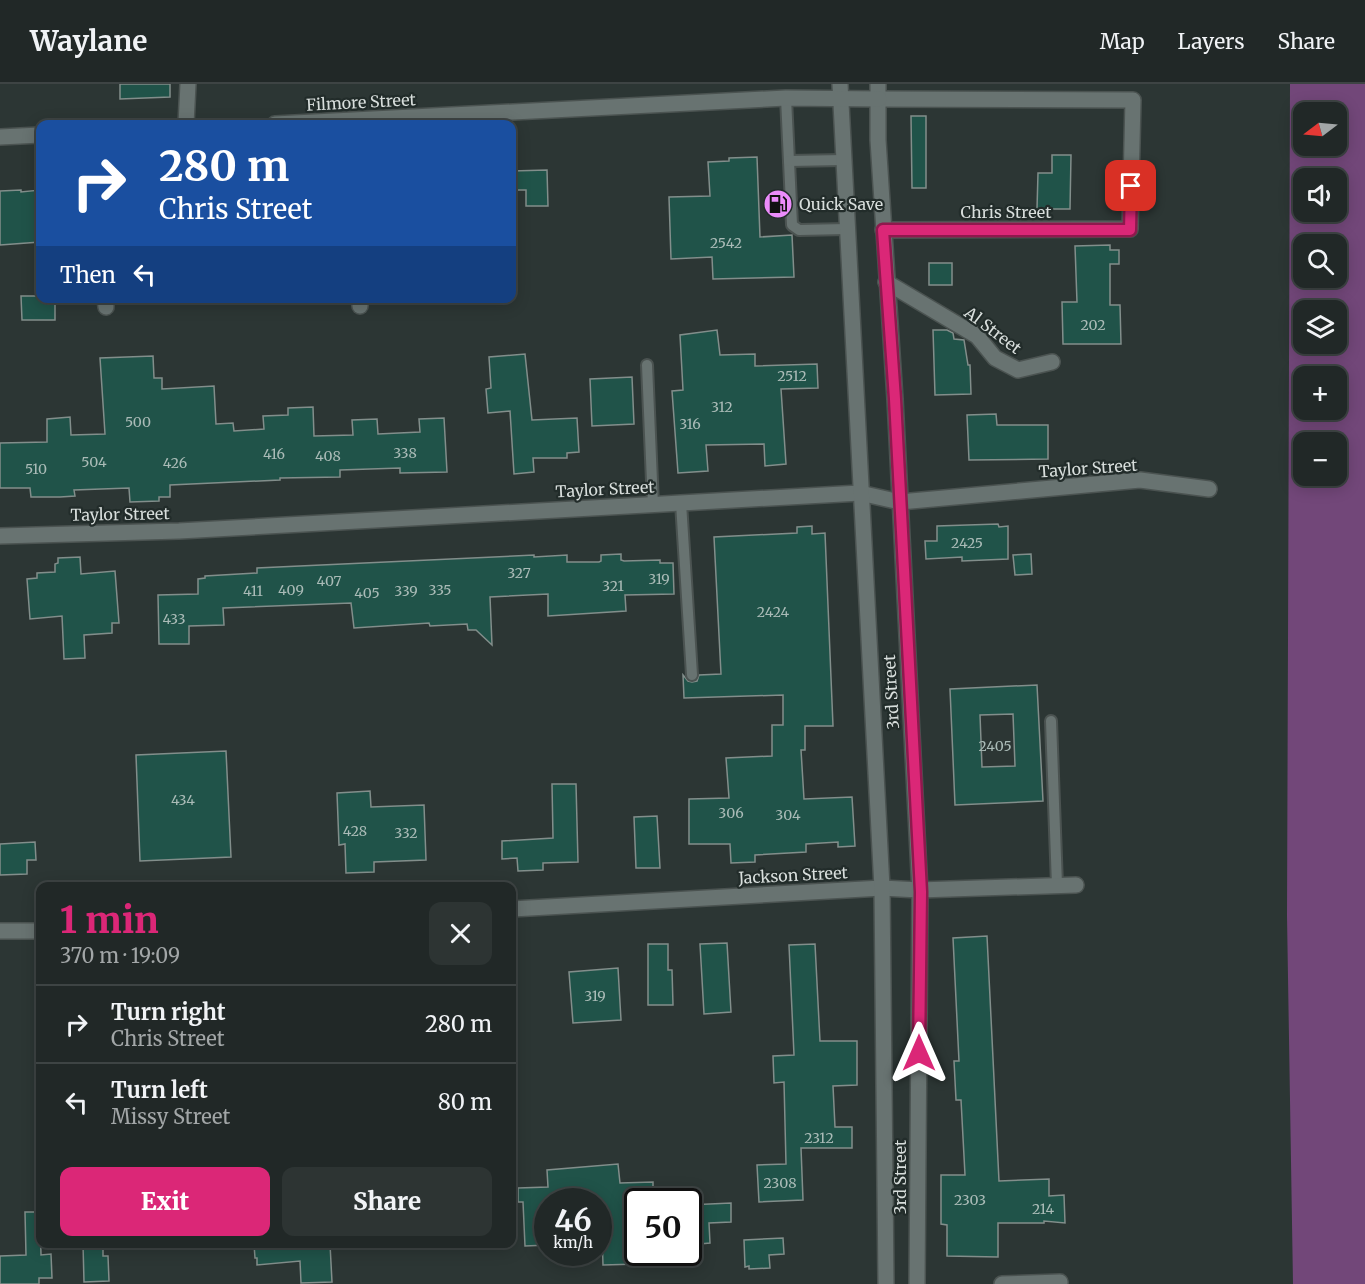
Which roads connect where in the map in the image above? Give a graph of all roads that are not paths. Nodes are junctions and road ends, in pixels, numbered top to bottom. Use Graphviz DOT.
graph roads {
  1 [pos="188,84"];
  2 [pos="840,91"];
  3 [pos="878,91"];
  4 [pos="786,98"];
  5 [pos="186,120"];
  6 [pos="403,120"];
  7 [pos="36,135"];
  8 [pos="0,137"];
  9 [pos="843,160"];
  10 [pos="789,161"];
  11 [pos="847,229"];
  12 [pos="883,230"];
  13 [pos="1130,230"];
  14 [pos="886,282"];
  15 [pos="1053,362"];
  16 [pos="647,365"];
  17 [pos="1209,489"];
  18 [pos="860,494"];
  19 [pos="900,502"];
  20 [pos="681,503"];
  21 [pos="653,505"];
  22 [pos="0,536"];
  23 [pos="692,675"];
  24 [pos="1051,721"];
  25 [pos="1057,885"];
  26 [pos="1076,885"];
  27 [pos="882,888"];
  28 [pos="919,890"];
  29 [pos="516,909"];
  30 [pos="0,931"];
  31 [pos="36,931"];
  32 [pos="1060,1282"];
  33 [pos="886,1284"];
  34 [pos="917,1284"];
  35 [pos="1002,1284"];
  1 -- 5 [label="street"];
  2 -- 3 [label="street, Filmore Street"];
  2 -- 4 [label="street, Filmore Street"];
  2 -- 9 [label="street, 3rd Street"];
  3 -- 12 [label="street, 3rd Street"];
  3 -- 13 [label="street, Filmore Street"];
  4 -- 6 [label="street, Filmore Street"];
  4 -- 10 [label="lane"];
  7 -- 8 [label="street"];
  9 -- 10 [label="lane"];
  9 -- 11 [label="street, 3rd Street"];
  10 -- 11 [label="lane"];
  11 -- 18 [label="street, 3rd Street"];
  12 -- 13 [label="street, Chris Street"];
  12 -- 14 [label="street, 3rd Street"];
  14 -- 15 [label="street, Al Street"];
  14 -- 19 [label="street, 3rd Street"];
  16 -- 21 [label="lane"];
  17 -- 19 [label="street, Taylor Street"];
  18 -- 19 [label="street, Taylor Street"];
  18 -- 20 [label="street, Taylor Street"];
  18 -- 27 [label="street, 3rd Street"];
  19 -- 28 [label="street, 3rd Street"];
  20 -- 21 [label="street, Taylor Street"];
  20 -- 23 [label="lane"];
  21 -- 22 [label="street, Taylor Street"];
  24 -- 25 [label="lane"];
  25 -- 26 [label="street, Jackson Street"];
  25 -- 28 [label="street, Jackson Street"];
  27 -- 28 [label="street, Jackson Street"];
  27 -- 29 [label="street, Jackson Street"];
  27 -- 33 [label="street, 3rd Street"];
  28 -- 34 [label="street, 3rd Street"];
  30 -- 31 [label="street"];
  32 -- 35 [label="street"];
}
